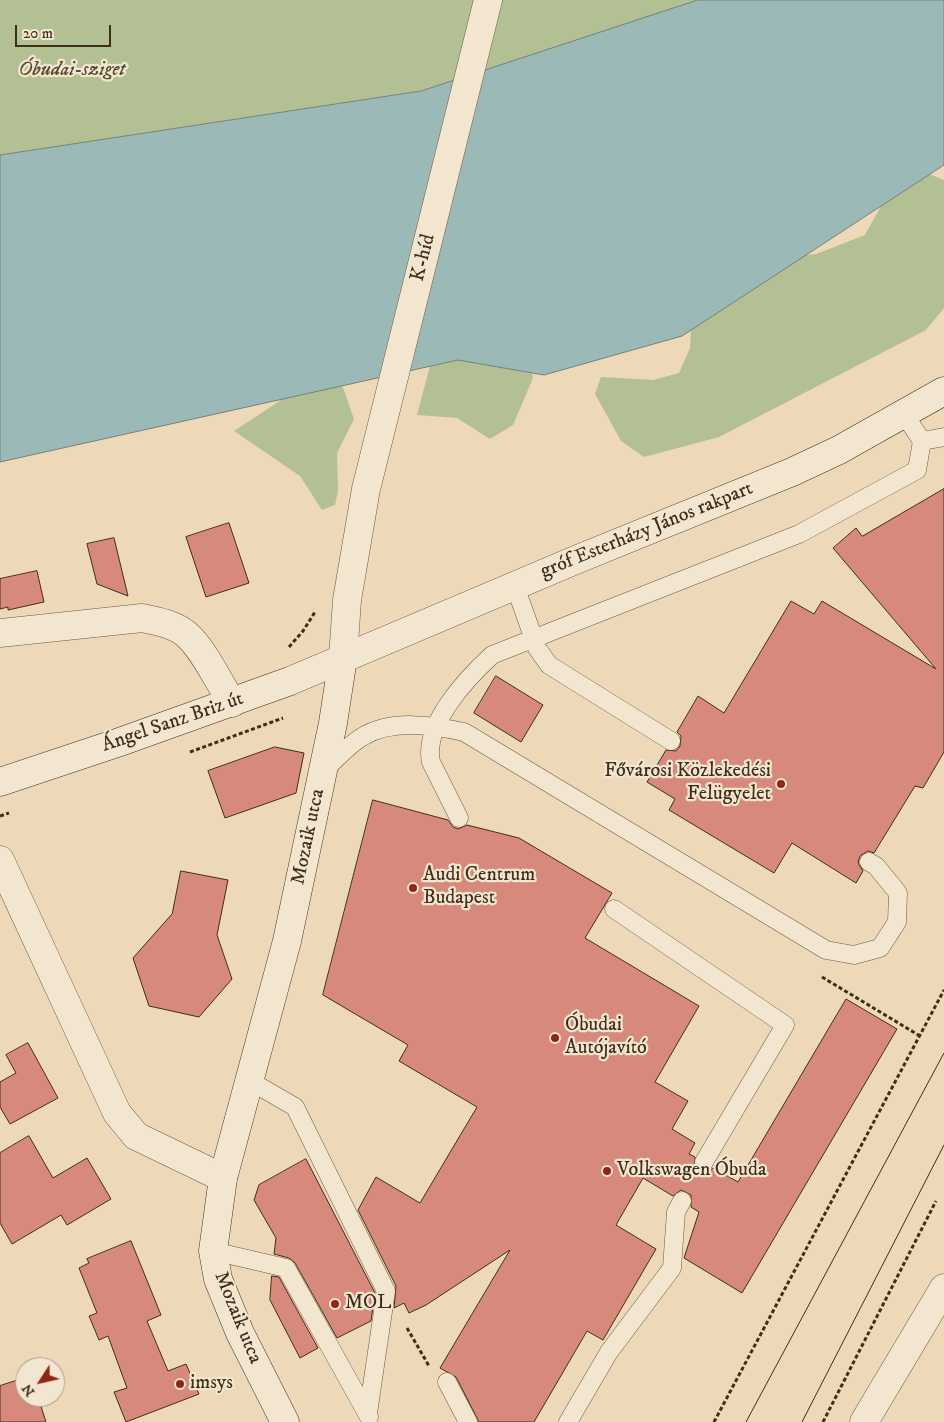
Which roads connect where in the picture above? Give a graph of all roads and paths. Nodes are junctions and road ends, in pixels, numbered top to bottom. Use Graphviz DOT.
graph roads {
  1 [pos="488,0"];
  2 [pos="944,391"];
  3 [pos="904,414"];
  4 [pos="944,437"];
  5 [pos="922,441"];
  6 [pos="366,489"];
  7 [pos="515,586"];
  8 [pos="347,600"];
  9 [pos="0,633"];
  10 [pos="534,638"];
  11 [pos="343,658"];
  12 [pos="290,681"];
  13 [pos="232,703"];
  14 [pos="434,728"];
  15 [pos="671,741"];
  16 [pos="324,770"];
  17 [pos="0,782"];
  18 [pos="459,818"];
  19 [pos="0,860"];
  20 [pos="869,862"];
  21 [pos="614,909"];
  22 [pos="944,990"];
  23 [pos="250,1081"];
  24 [pos="704,1162"];
  25 [pos="223,1178"];
  26 [pos="682,1201"];
  27 [pos="936,1202"];
  28 [pos="213,1251"];
  29 [pos="944,1288"];
  30 [pos="386,1291"];
  31 [pos="447,1382"];
  32 [pos="369,1418"];
  33 [pos="279,1421"];
  34 [pos="468,1422"];
  35 [pos="568,1422"];
  36 [pos="714,1422"];
  37 [pos="823,1422"];
  38 [pos="864,1422"];
  1 -- 6 [label="street, K-híd"];
  2 -- 3 [label="street, gróf Esterházy János rakpart"];
  3 -- 5 [label="lane"];
  3 -- 7 [label="street, gróf Esterházy János rakpart"];
  4 -- 5 [label="lane"];
  5 -- 10 [label="lane"];
  6 -- 8 [label="street, Mozaik utca"];
  7 -- 10 [label="lane"];
  7 -- 11 [label="street, gróf Esterházy János rakpart"];
  8 -- 11 [label="street, Mozaik utca"];
  8 -- 12 [label="path"];
  9 -- 13 [label="street"];
  10 -- 14 [label="lane"];
  10 -- 15 [label="lane"];
  11 -- 12 [label="street, Ángel Sanz Briz út"];
  11 -- 16 [label="street, Mozaik utca"];
  12 -- 13 [label="street, Ángel Sanz Briz út"];
  13 -- 17 [label="street, Ángel Sanz Briz út"];
  14 -- 16 [label="lane"];
  14 -- 18 [label="lane"];
  14 -- 20 [label="lane"];
  16 -- 23 [label="street, Mozaik utca"];
  19 -- 25 [label="street"];
  21 -- 24 [label="lane"];
  22 -- 36 [label="path"];
  23 -- 25 [label="street, Mozaik utca"];
  23 -- 30 [label="lane"];
  25 -- 28 [label="street, Mozaik utca"];
  26 -- 35 [label="lane"];
  27 -- 37 [label="path"];
  28 -- 32 [label="lane"];
  28 -- 33 [label="street, Mozaik utca"];
  29 -- 38 [label="street"];
  30 -- 31 [label="path"];
  30 -- 32 [label="lane"];
  31 -- 34 [label="lane"];
}
